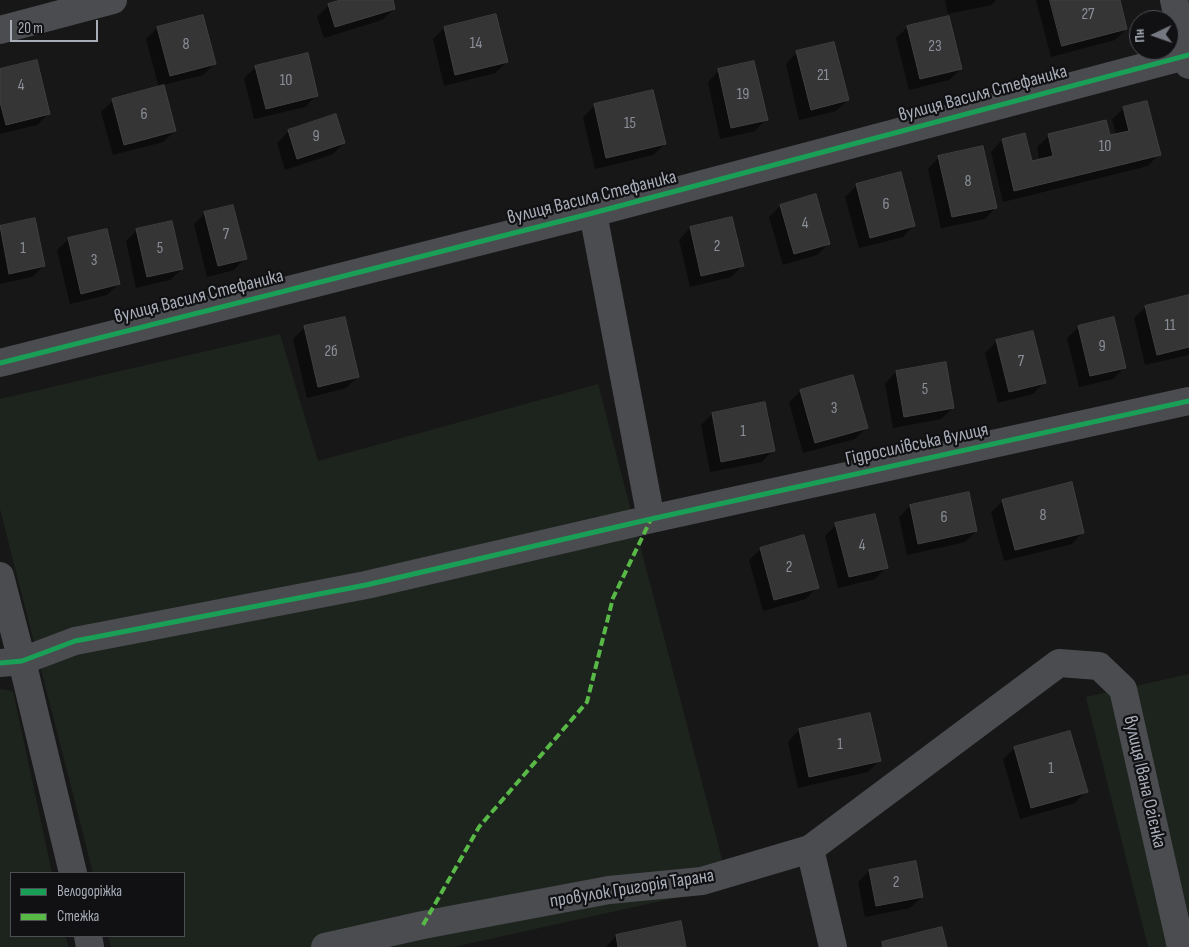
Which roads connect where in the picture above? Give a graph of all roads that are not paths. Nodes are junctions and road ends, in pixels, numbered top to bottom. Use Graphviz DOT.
graph roads {
  1 [pos="113,0"];
  2 [pos="1174,0"];
  3 [pos="0,30"];
  4 [pos="1188,59"];
  5 [pos="593,213"];
  6 [pos="0,363"];
  7 [pos="1189,401"];
  8 [pos="651,519"];
  9 [pos="0,576"];
  10 [pos="11,662"];
  11 [pos="1059,664"];
  12 [pos="810,849"];
  13 [pos="73,872"];
  14 [pos="325,947"];
  15 [pos="833,947"];
  16 [pos="1181,947"];
  1 -- 3 [label="street"];
  2 -- 4 [label="street"];
  4 -- 5 [label="street, вулиця Василя Стефаника"];
  5 -- 6 [label="street, вулиця Василя Стефаника"];
  5 -- 8 [label="street"];
  7 -- 8 [label="street, Гідросилівська вулиця"];
  8 -- 10 [label="street, Гідросилівська вулиця"];
  9 -- 10 [label="street"];
  10 -- 13 [label="street"];
  11 -- 12 [label="street, провулок Григорія Тарана"];
  11 -- 16 [label="street, вулиця Івана Огієнка"];
  12 -- 14 [label="street, провулок Григорія Тарана"];
  12 -- 15 [label="street"];
}
